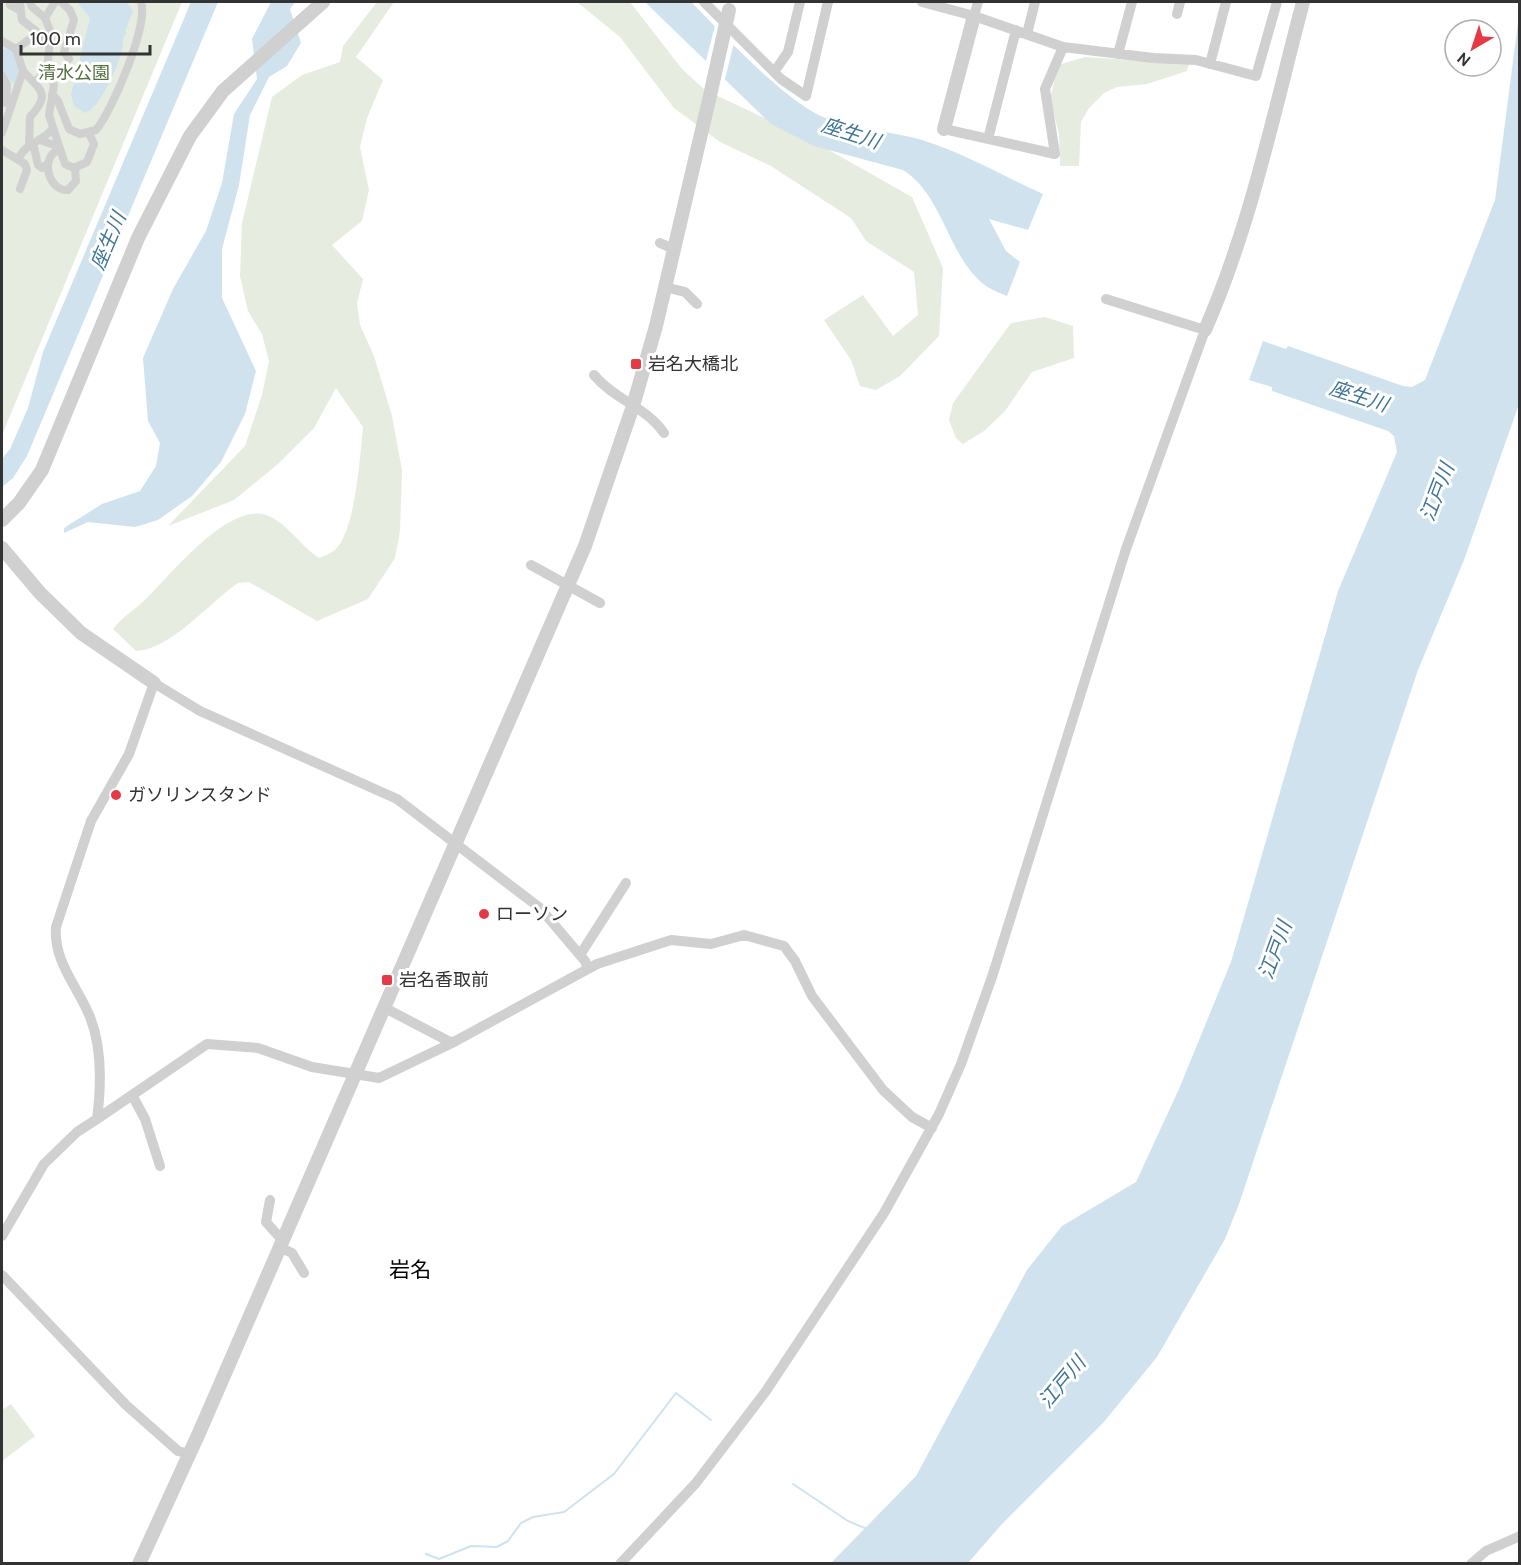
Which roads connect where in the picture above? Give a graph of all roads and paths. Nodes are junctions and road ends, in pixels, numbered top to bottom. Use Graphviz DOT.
graph roads {
  1 [pos="10,2"];
  2 [pos="30,2"];
  3 [pos="55,2"];
  4 [pos="61,2"];
  5 [pos="141,2"];
  6 [pos="323,2"];
  7 [pos="704,2"];
  8 [pos="800,2"];
  9 [pos="828,2"];
  10 [pos="922,2"];
  11 [pos="978,2"];
  12 [pos="1035,2"];
  13 [pos="1132,2"];
  14 [pos="1180,2"];
  15 [pos="1226,2"];
  16 [pos="1277,2"];
  17 [pos="1303,2"];
  18 [pos="20,6"];
  19 [pos="730,6"];
  20 [pos="1177,14"];
  21 [pos="974,15"];
  22 [pos="45,18"];
  23 [pos="1022,32"];
  24 [pos="38,33"];
  25 [pos="2,41"];
  26 [pos="51,45"];
  27 [pos="1063,47"];
  28 [pos="16,49"];
  29 [pos="1118,54"];
  30 [pos="1210,64"];
  31 [pos="48,69"];
  32 [pos="23,71"];
  33 [pos="774,72"];
  34 [pos="2,76"];
  35 [pos="35,82"];
  36 [pos="52,94"];
  37 [pos="7,104"];
  38 [pos="5,114"];
  39 [pos="53,128"];
  40 [pos="944,129"];
  41 [pos="2,133"];
  42 [pos="89,133"];
  43 [pos="988,139"];
  44 [pos="34,143"];
  45 [pos="58,148"];
  46 [pos="2,152"];
  47 [pos="19,158"];
  48 [pos="47,164"];
  49 [pos="75,168"];
  50 [pos="20,189"];
  51 [pos="660,243"];
  52 [pos="674,249"];
  53 [pos="665,287"];
  54 [pos="1106,299"];
  55 [pos="697,304"];
  56 [pos="1205,330"];
  57 [pos="594,375"];
  58 [pos="633,406"];
  59 [pos="664,433"];
  60 [pos="2,520"];
  61 [pos="2,548"];
  62 [pos="531,565"];
  63 [pos="569,585"];
  64 [pos="600,603"];
  65 [pos="154,683"];
  66 [pos="456,843"];
  67 [pos="626,883"];
  68 [pos="579,954"];
  69 [pos="588,969"];
  70 [pos="385,1008"];
  71 [pos="452,1043"];
  72 [pos="356,1075"];
  73 [pos="132,1095"];
  74 [pos="97,1119"];
  75 [pos="932,1128"];
  76 [pos="160,1166"];
  77 [pos="270,1200"];
  78 [pos="2,1236"];
  79 [pos="281,1244"];
  80 [pos="304,1273"];
  81 [pos="2,1275"];
  82 [pos="189,1454"];
  83 [pos="1520,1536"];
  84 [pos="139,1563"];
  85 [pos="620,1563"];
  86 [pos="1471,1563"];
  1 -- 18 [label="street"];
  2 -- 22 [label="street"];
  3 -- 22 [label="street"];
  4 -- 26 [label="street"];
  5 -- 42 [label="street"];
  6 -- 60 [label="street"];
  7 -- 33 [label="street"];
  8 -- 33 [label="street"];
  9 -- 33 [label="street"];
  10 -- 21 [label="street"];
  11 -- 21 [label="street"];
  12 -- 23 [label="street"];
  13 -- 29 [label="street"];
  14 -- 20 [label="street"];
  15 -- 30 [label="street"];
  16 -- 30 [label="street"];
  17 -- 56 [label="street"];
  18 -- 24 [label="street"];
  19 -- 52 [label="street, bridge"];
  21 -- 23 [label="street"];
  21 -- 40 [label="street"];
  22 -- 26 [label="street"];
  23 -- 27 [label="street"];
  23 -- 43 [label="street"];
  24 -- 26 [label="street"];
  24 -- 28 [label="street"];
  25 -- 28 [label="street"];
  26 -- 31 [label="street"];
  27 -- 29 [label="street"];
  27 -- 43 [label="street"];
  28 -- 32 [label="street"];
  29 -- 30 [label="street"];
  31 -- 35 [label="street"];
  31 -- 36 [label="street"];
  32 -- 35 [label="street"];
  32 -- 37 [label="street"];
  34 -- 37 [label="street"];
  35 -- 44 [label="street"];
  36 -- 39 [label="street"];
  36 -- 42 [label="street"];
  37 -- 38 [label="street"];
  38 -- 41 [label="street"];
  39 -- 44 [label="street"];
  39 -- 45 [label="street"];
  40 -- 43 [label="street"];
  42 -- 49 [label="street"];
  44 -- 45 [label="street"];
  44 -- 47 [label="street"];
  44 -- 48 [label="street"];
  45 -- 48 [label="street"];
  45 -- 49 [label="street"];
  46 -- 47 [label="street"];
  47 -- 50 [label="street"];
  48 -- 49 [label="street"];
  51 -- 52 [label="street"];
  52 -- 53 [label="street"];
  53 -- 55 [label="street"];
  53 -- 58 [label="street"];
  54 -- 56 [label="street"];
  56 -- 75 [label="street"];
  57 -- 58 [label="street"];
  58 -- 59 [label="street"];
  58 -- 63 [label="street"];
  61 -- 65 [label="street"];
  62 -- 63 [label="street"];
  63 -- 64 [label="street"];
  63 -- 66 [label="street"];
  65 -- 66 [label="street"];
  65 -- 74 [label="street"];
  66 -- 68 [label="street"];
  66 -- 70 [label="street"];
  67 -- 68 [label="street"];
  68 -- 69 [label="street"];
  69 -- 71 [label="street"];
  69 -- 75 [label="street"];
  70 -- 71 [label="street"];
  70 -- 72 [label="street"];
  71 -- 72 [label="street"];
  72 -- 73 [label="street"];
  72 -- 79 [label="street"];
  73 -- 74 [label="street"];
  73 -- 76 [label="street"];
  74 -- 78 [label="street"];
  75 -- 85 [label="street"];
  77 -- 79 [label="street"];
  79 -- 80 [label="street"];
  79 -- 82 [label="street"];
  81 -- 82 [label="street"];
  82 -- 84 [label="street"];
  83 -- 86 [label="street"];
}
